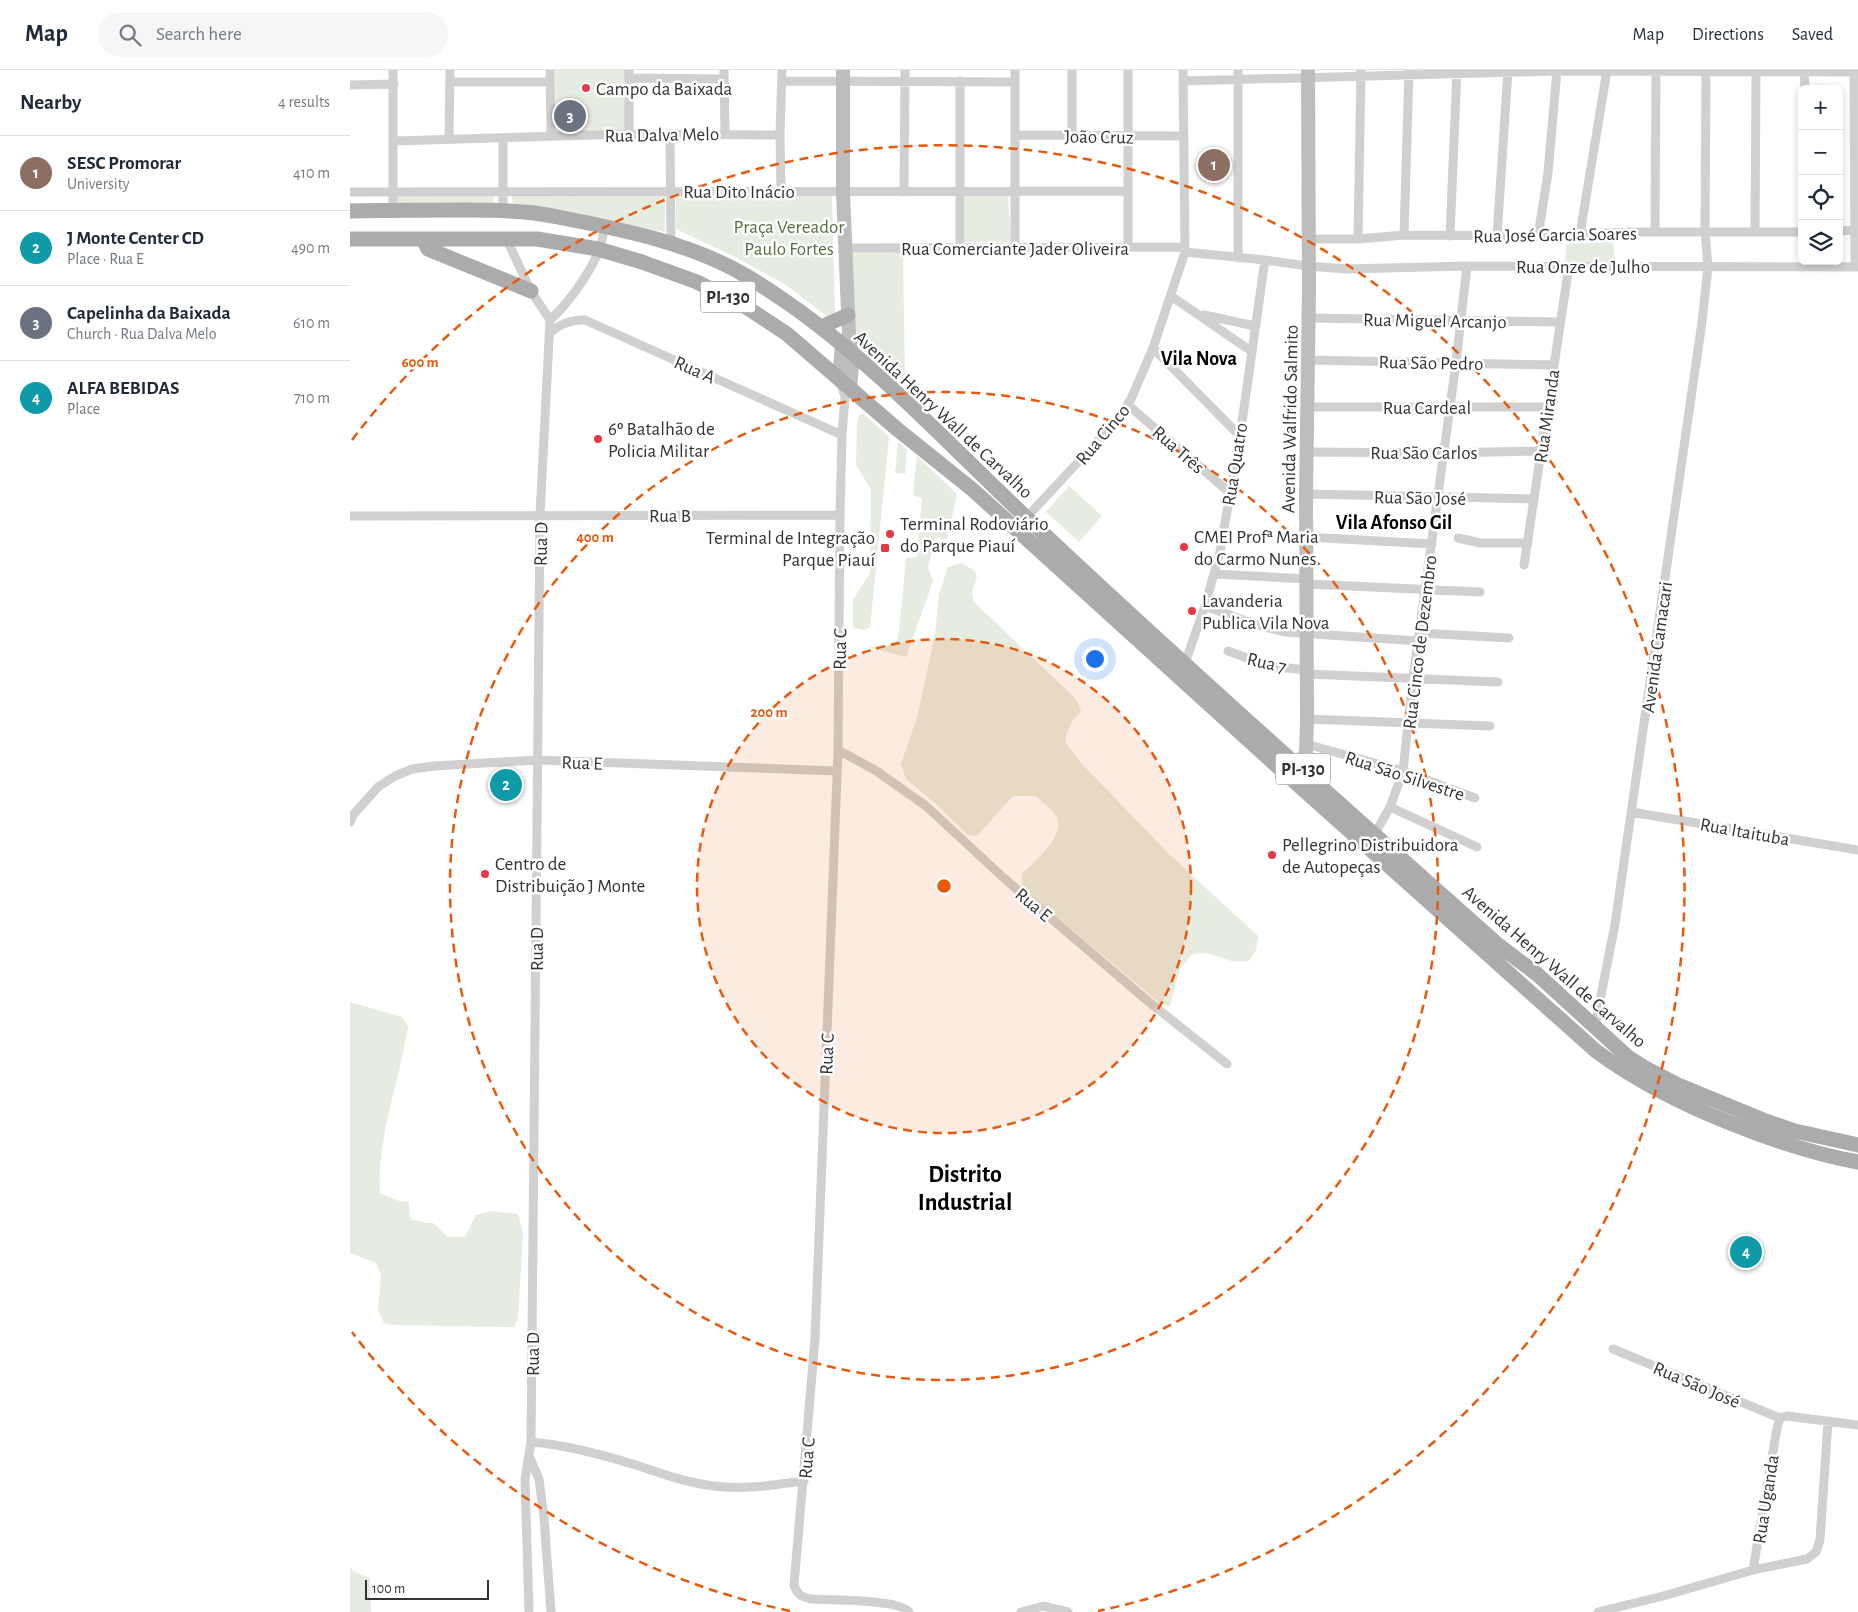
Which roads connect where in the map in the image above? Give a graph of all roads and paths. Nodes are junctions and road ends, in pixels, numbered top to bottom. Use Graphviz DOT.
graph roads {
  1 [pos="393,70"];
  2 [pos="450,70"];
  3 [pos="550,70"];
  4 [pos="782,70"];
  5 [pos="906,70"];
  6 [pos="1015,70"];
  7 [pos="1072,70"];
  8 [pos="1128,70"];
  9 [pos="1183,70"];
  10 [pos="1238,70"];
  11 [pos="1508,71"];
  12 [pos="1557,71"];
  13 [pos="1607,71"];
  14 [pos="1656,71"];
  15 [pos="1756,71"];
  16 [pos="1804,71"];
  17 [pos="1855,71"];
  18 [pos="1457,72"];
  19 [pos="1706,72"];
  20 [pos="1361,73"];
  21 [pos="1409,73"];
  22 [pos="629,74"];
  23 [pos="724,74"];
  24 [pos="1308,74"];
  25 [pos="843,76"];
  26 [pos="1238,80"];
  27 [pos="782,81"];
  28 [pos="905,81"];
  29 [pos="960,81"];
  30 [pos="1183,81"];
  31 [pos="450,82"];
  32 [pos="550,82"];
  33 [pos="1015,82"];
  34 [pos="394,84"];
  35 [pos="1804,85"];
  36 [pos="350,86"];
  37 [pos="628,134"];
  38 [pos="670,134"];
  39 [pos="724,134"];
  40 [pos="780,135"];
  41 [pos="1015,135"];
  42 [pos="551,136"];
  43 [pos="1072,136"];
  44 [pos="1128,136"];
  45 [pos="1184,136"];
  46 [pos="503,138"];
  47 [pos="449,139"];
  48 [pos="394,141"];
  49 [pos="781,190"];
  50 [pos="1015,190"];
  51 [pos="1128,191"];
  52 [pos="350,192"];
  53 [pos="392,192"];
  54 [pos="503,192"];
  55 [pos="670,192"];
  56 [pos="843,192"];
  57 [pos="904,192"];
  58 [pos="961,192"];
  59 [pos="393,210"];
  60 [pos="503,210"];
  61 [pos="350,212"];
  62 [pos="604,226"];
  63 [pos="1857,230"];
  64 [pos="1705,231"];
  65 [pos="1843,231"];
  66 [pos="1655,232"];
  67 [pos="1755,232"];
  68 [pos="1798,232"];
  69 [pos="1580,234"];
  70 [pos="1404,235"];
  71 [pos="1450,236"];
  72 [pos="1497,236"];
  73 [pos="1538,236"];
  74 [pos="506,238"];
  75 [pos="350,239"];
  76 [pos="423,239"];
  77 [pos="1308,239"];
  78 [pos="1358,239"];
  79 [pos="670,243"];
  80 [pos="846,248"];
  81 [pos="1015,248"];
  82 [pos="1128,248"];
  83 [pos="598,249"];
  84 [pos="960,249"];
  85 [pos="1185,250"];
  86 [pos="1238,258"];
  87 [pos="1265,260"];
  88 [pos="1308,266"];
  89 [pos="1467,266"];
  90 [pos="1569,266"];
  91 [pos="1856,266"];
  92 [pos="1708,267"];
  93 [pos="531,291"];
  94 [pos="1171,296"];
  95 [pos="1199,314"];
  96 [pos="848,315"];
  97 [pos="1309,318"];
  98 [pos="550,320"];
  99 [pos="1462,320"];
  100 [pos="1560,322"];
  101 [pos="1255,326"];
  102 [pos="821,327"];
  103 [pos="549,333"];
  104 [pos="848,345"];
  105 [pos="1153,348"];
  106 [pos="1251,351"];
  107 [pos="1307,360"];
  108 [pos="1456,363"];
  109 [pos="1554,364"];
  110 [pos="845,388"];
  111 [pos="1128,405"];
  112 [pos="1306,407"];
  113 [pos="1450,407"];
  114 [pos="1548,407"];
  115 [pos="842,435"];
  116 [pos="1240,436"];
  117 [pos="912,441"];
  118 [pos="956,450"];
  119 [pos="1541,451"];
  120 [pos="1307,452"];
  121 [pos="1443,453"];
  122 [pos="1230,493"];
  123 [pos="1306,494"];
  124 [pos="1437,497"];
  125 [pos="1534,499"];
  126 [pos="540,515"];
  127 [pos="840,515"];
  128 [pos="350,516"];
  129 [pos="1026,518"];
  130 [pos="1306,537"];
  131 [pos="1458,538"];
  132 [pos="1528,543"];
  133 [pos="1432,544"];
  134 [pos="1524,565"];
  135 [pos="1214,574"];
  136 [pos="1307,581"];
  137 [pos="1426,589"];
  138 [pos="1480,592"];
  139 [pos="1205,606"];
  140 [pos="1307,633"];
  141 [pos="1419,637"];
  142 [pos="1509,638"];
  143 [pos="1156,646"];
  144 [pos="1228,651"];
  145 [pos="1186,663"];
  146 [pos="1307,672"];
  147 [pos="1413,678"];
  148 [pos="1498,682"];
  149 [pos="1307,720"];
  150 [pos="1408,723"];
  151 [pos="1490,726"];
  152 [pos="1306,744"];
  153 [pos="838,750"];
  154 [pos="537,760"];
  155 [pos="836,770"];
  156 [pos="1293,770"];
  157 [pos="1403,771"];
  158 [pos="1475,798"];
  159 [pos="1390,807"];
  160 [pos="1631,812"];
  161 [pos="350,822"];
  162 [pos="1355,826"];
  163 [pos="1374,835"];
  164 [pos="1477,847"];
  165 [pos="1858,850"];
  166 [pos="1542,979"];
  167 [pos="1531,992"];
  168 [pos="1598,1029"];
  169 [pos="1588,1044"];
  170 [pos="1226,1064"];
  171 [pos="1761,1127"];
  172 [pos="1858,1145"];
  173 [pos="1858,1162"];
  174 [pos="1613,1349"];
  175 [pos="1780,1418"];
  176 [pos="1828,1421"];
  177 [pos="1858,1425"];
  178 [pos="532,1442"];
  179 [pos="530,1458"];
  180 [pos="804,1481"];
  181 [pos="1753,1570"];
  182 [pos="528,1612"];
  183 [pos="552,1612"];
  184 [pos="909,1612"];
  185 [pos="1021,1612"];
  186 [pos="1068,1612"];
  187 [pos="1598,1612"];
  1 -- 34 [label="street"];
  2 -- 31 [label="street"];
  3 -- 32 [label="street"];
  4 -- 27 [label="street"];
  5 -- 28 [label="street"];
  6 -- 33 [label="street"];
  7 -- 43 [label="street"];
  8 -- 44 [label="street"];
  9 -- 30 [label="street, Rua Cinco"];
  10 -- 26 [label="street"];
  11 -- 12 [label="street"];
  11 -- 18 [label="street"];
  11 -- 72 [label="street"];
  12 -- 13 [label="street"];
  12 -- 73 [label="street"];
  13 -- 14 [label="street"];
  13 -- 69 [label="street"];
  14 -- 19 [label="street"];
  14 -- 66 [label="street"];
  15 -- 16 [label="street"];
  15 -- 19 [label="street"];
  15 -- 67 [label="street"];
  16 -- 17 [label="street"];
  16 -- 35 [label="street"];
  17 -- 63 [label="street"];
  18 -- 21 [label="street"];
  18 -- 71 [label="street"];
  19 -- 64 [label="street, Avenida Camacari"];
  20 -- 21 [label="street"];
  20 -- 24 [label="street"];
  20 -- 78 [label="street"];
  21 -- 70 [label="street"];
  22 -- 23 [label="street"];
  22 -- 37 [label="street"];
  23 -- 39 [label="street"];
  24 -- 26 [label="street"];
  24 -- 77 [label="street, Avenida Walfrido Salmito"];
  25 -- 27 [label="street"];
  25 -- 28 [label="street"];
  25 -- 56 [label="street"];
  26 -- 30 [label="street"];
  26 -- 86 [label="street"];
  27 -- 40 [label="street"];
  28 -- 29 [label="street"];
  28 -- 57 [label="street"];
  29 -- 33 [label="street"];
  29 -- 58 [label="street"];
  30 -- 45 [label="street, Rua Cinco"];
  31 -- 32 [label="street"];
  31 -- 47 [label="street"];
  32 -- 42 [label="street"];
  33 -- 41 [label="street"];
  34 -- 36 [label="street"];
  34 -- 48 [label="street"];
  37 -- 38 [label="street, Rua Dalva Melo"];
  37 -- 42 [label="street, Rua Dalva Melo"];
  38 -- 39 [label="street, Rua Dalva Melo"];
  38 -- 55 [label="street"];
  39 -- 40 [label="street, Rua Dalva Melo"];
  40 -- 49 [label="street"];
  41 -- 43 [label="street, João Cruz"];
  41 -- 50 [label="street"];
  42 -- 46 [label="street, Rua Dalva Melo"];
  43 -- 44 [label="street, João Cruz"];
  44 -- 45 [label="street, João Cruz"];
  44 -- 51 [label="street"];
  45 -- 85 [label="street, Rua Cinco"];
  46 -- 47 [label="street, Rua Dalva Melo"];
  46 -- 54 [label="street"];
  47 -- 48 [label="street, Rua Dalva Melo"];
  48 -- 53 [label="street"];
  49 -- 55 [label="street, Rua Dito Inácio"];
  49 -- 56 [label="street, Rua Dito Inácio"];
  50 -- 51 [label="street, Rua Dito Inácio"];
  50 -- 58 [label="street, Rua Dito Inácio"];
  50 -- 81 [label="street"];
  51 -- 82 [label="street"];
  52 -- 53 [label="street, Rua Dito Inácio"];
  53 -- 54 [label="street, Rua Dito Inácio"];
  53 -- 59 [label="street"];
  54 -- 55 [label="street, Rua Dito Inácio"];
  54 -- 60 [label="street"];
  55 -- 79 [label="street"];
  56 -- 57 [label="street, Rua Dito Inácio"];
  56 -- 80 [label="street"];
  57 -- 58 [label="street, Rua Dito Inácio"];
  58 -- 84 [label="street"];
  59 -- 60 [label="main road, Avenida Henry Wall de Carvalho / PI-130"];
  59 -- 61 [label="main road, Avenida Henry Wall de Carvalho / PI-130"];
  60 -- 62 [label="main road, Avenida Henry Wall de Carvalho / PI-130"];
  62 -- 79 [label="main road, Avenida Henry Wall de Carvalho / PI-130"];
  62 -- 83 [label="street"];
  63 -- 65 [label="street"];
  63 -- 91 [label="street"];
  64 -- 66 [label="street, Rua José Garcia Soares"];
  64 -- 67 [label="street, Rua José Garcia Soares"];
  64 -- 92 [label="street, Avenida Camacari"];
  66 -- 69 [label="street, Rua José Garcia Soares"];
  67 -- 68 [label="street, Rua José Garcia Soares"];
  69 -- 73 [label="street, Rua José Garcia Soares"];
  70 -- 71 [label="street, Rua José Garcia Soares"];
  70 -- 78 [label="street, Rua José Garcia Soares"];
  71 -- 72 [label="street, Rua José Garcia Soares"];
  72 -- 73 [label="street, Rua José Garcia Soares"];
  74 -- 76 [label="main road, Avenida Henry Wall de Carvalho / PI-130"];
  74 -- 83 [label="main road, Avenida Henry Wall de Carvalho / PI-130"];
  74 -- 93 [label="street"];
  75 -- 76 [label="main road, Avenida Henry Wall de Carvalho / PI-130"];
  76 -- 93 [label="main road"];
  77 -- 78 [label="street, Rua José Garcia Soares"];
  77 -- 88 [label="street, Avenida Walfrido Salmito"];
  79 -- 102 [label="main road, Avenida Henry Wall de Carvalho / PI-130"];
  80 -- 84 [label="street, Rua Comerciante Jader Oliveira"];
  80 -- 96 [label="street"];
  81 -- 82 [label="street, Rua Comerciante Jader Oliveira"];
  81 -- 84 [label="street, Rua Comerciante Jader Oliveira"];
  82 -- 85 [label="street, Rua Comerciante Jader Oliveira"];
  83 -- 98 [label="street"];
  83 -- 110 [label="main road, Avenida Henry Wall de Carvalho / PI-130"];
  85 -- 86 [label="street, Rua Comerciante Jader Oliveira"];
  85 -- 94 [label="street, Rua Cinco"];
  86 -- 87 [label="street, Rua Comerciante Jader Oliveira"];
  87 -- 88 [label="street, Rua Comerciante Jader Oliveira"];
  87 -- 101 [label="street, Rua Quatro"];
  88 -- 89 [label="street, Rua Onze de Julho"];
  88 -- 97 [label="street, Avenida Walfrido Salmito"];
  89 -- 90 [label="street, Rua Onze de Julho"];
  89 -- 99 [label="street, Rua Cinco de Dezembro"];
  90 -- 92 [label="street, Rua Onze de Julho"];
  90 -- 100 [label="street, Rua Miranda"];
  91 -- 92 [label="street, Rua Onze de Julho"];
  92 -- 160 [label="street, Avenida Camacari"];
  93 -- 98 [label="street"];
  94 -- 95 [label="street"];
  94 -- 105 [label="street, Rua Cinco"];
  95 -- 101 [label="street"];
  95 -- 106 [label="street"];
  96 -- 102 [label="main road"];
  96 -- 104 [label="street"];
  97 -- 99 [label="street, Rua Miguel Arcanjo"];
  97 -- 107 [label="street, Avenida Walfrido Salmito"];
  98 -- 103 [label="street, Rua D"];
  99 -- 100 [label="street, Rua Miguel Arcanjo"];
  99 -- 108 [label="street, Rua Cinco de Dezembro"];
  100 -- 109 [label="street, Rua Miranda"];
  101 -- 106 [label="street, Rua Quatro"];
  102 -- 104 [label="main road, Avenida Henry Wall de Carvalho / PI-130"];
  103 -- 115 [label="street, Rua A"];
  103 -- 126 [label="street, Rua D"];
  104 -- 110 [label="street"];
  104 -- 118 [label="main road, Avenida Henry Wall de Carvalho / PI-130"];
  105 -- 111 [label="street, Rua Cinco"];
  105 -- 116 [label="street"];
  106 -- 116 [label="street, Rua Quatro"];
  107 -- 108 [label="street, Rua São Pedro"];
  107 -- 112 [label="street, Avenida Walfrido Salmito"];
  108 -- 109 [label="street, Rua São Pedro"];
  108 -- 113 [label="street, Rua Cinco de Dezembro"];
  109 -- 114 [label="street, Rua Miranda"];
  110 -- 115 [label="street, Rua C"];
  110 -- 117 [label="main road, Avenida Henry Wall de Carvalho / PI-130"];
  111 -- 122 [label="street, Rua Três"];
  111 -- 129 [label="street, Rua Cinco"];
  112 -- 113 [label="street, Rua Cardeal"];
  112 -- 120 [label="street, Avenida Walfrido Salmito"];
  113 -- 114 [label="street, Rua Cardeal"];
  113 -- 121 [label="street, Rua Cinco de Dezembro"];
  114 -- 119 [label="street, Rua Miranda"];
  115 -- 127 [label="street, Rua C"];
  116 -- 122 [label="street, Rua Quatro"];
  117 -- 118 [label="main road"];
  117 -- 143 [label="main road, Avenida Henry Wall de Carvalho / PI-130"];
  118 -- 129 [label="main road, Avenida Henry Wall de Carvalho / PI-130"];
  119 -- 121 [label="street, Rua São Carlos"];
  119 -- 125 [label="street, Rua Miranda"];
  120 -- 121 [label="street, Rua São Carlos"];
  120 -- 123 [label="street, Avenida Walfrido Salmito"];
  121 -- 124 [label="street, Rua Cinco de Dezembro"];
  122 -- 135 [label="street, Rua Quatro"];
  123 -- 124 [label="street, Rua São José"];
  123 -- 130 [label="street, Avenida Walfrido Salmito"];
  124 -- 125 [label="street, Rua São José"];
  124 -- 133 [label="street, Rua Cinco de Dezembro"];
  125 -- 132 [label="street, Rua Miranda"];
  126 -- 127 [label="street, Rua B"];
  126 -- 128 [label="street, Rua B"];
  126 -- 154 [label="street, Rua D"];
  127 -- 153 [label="street, Rua C"];
  129 -- 143 [label="main road, Avenida Henry Wall de Carvalho / PI-130"];
  130 -- 133 [label="street"];
  130 -- 136 [label="street, Avenida Walfrido Salmito"];
  131 -- 132 [label="street"];
  132 -- 134 [label="street, Rua Miranda"];
  133 -- 137 [label="street, Rua Cinco de Dezembro"];
  135 -- 136 [label="street"];
  135 -- 139 [label="street, Rua Quatro"];
  136 -- 137 [label="street"];
  136 -- 140 [label="street, Avenida Walfrido Salmito"];
  137 -- 138 [label="street"];
  137 -- 141 [label="street, Rua Cinco de Dezembro"];
  139 -- 140 [label="street"];
  139 -- 145 [label="street, Rua Quatro"];
  140 -- 141 [label="street"];
  140 -- 146 [label="street, Avenida Walfrido Salmito"];
  141 -- 142 [label="street"];
  141 -- 147 [label="street, Rua Cinco de Dezembro"];
  143 -- 145 [label="main road, Avenida Henry Wall de Carvalho / PI-130"];
  143 -- 156 [label="main road, Avenida Henry Wall de Carvalho / PI-130"];
  144 -- 146 [label="street, Rua 7"];
  145 -- 156 [label="main road, Avenida Henry Wall de Carvalho / PI-130"];
  146 -- 147 [label="street, Rua 7"];
  146 -- 149 [label="street, Avenida Walfrido Salmito"];
  147 -- 148 [label="street, Rua 7"];
  147 -- 150 [label="street, Rua Cinco de Dezembro"];
  149 -- 150 [label="street"];
  149 -- 152 [label="street, Avenida Walfrido Salmito"];
  150 -- 151 [label="street"];
  150 -- 157 [label="street, Rua Cinco de Dezembro"];
  152 -- 156 [label="street, Avenida Walfrido Salmito"];
  152 -- 157 [label="street, Rua São Silvestre"];
  153 -- 155 [label="street, Rua C"];
  153 -- 170 [label="street, Rua E"];
  154 -- 155 [label="street, Rua E"];
  154 -- 161 [label="street, Rua E"];
  154 -- 178 [label="street, Rua D"];
  155 -- 180 [label="street, Rua C"];
  156 -- 162 [label="main road, Avenida Henry Wall de Carvalho / PI-130"];
  157 -- 158 [label="street, Rua São Silvestre"];
  157 -- 159 [label="street, Rua Cinco de Dezembro"];
  159 -- 163 [label="street, Rua Cinco de Dezembro"];
  159 -- 164 [label="street"];
  160 -- 165 [label="street, Rua Itaituba"];
  160 -- 168 [label="street, Avenida Camacari"];
  162 -- 163 [label="main road, Avenida Henry Wall de Carvalho / PI-130"];
  162 -- 167 [label="main road, Avenida Henry Wall de Carvalho / PI-130"];
  163 -- 166 [label="main road, Avenida Henry Wall de Carvalho / PI-130"];
  166 -- 167 [label="main road"];
  166 -- 168 [label="main road, Avenida Henry Wall de Carvalho / PI-130"];
  167 -- 169 [label="main road, Avenida Henry Wall de Carvalho / PI-130"];
  168 -- 169 [label="main road"];
  168 -- 171 [label="main road, Avenida Henry Wall de Carvalho / PI-130"];
  169 -- 171 [label="main road, Avenida Henry Wall de Carvalho / PI-130"];
  171 -- 172 [label="main road, Avenida Henry Wall de Carvalho / PI-130"];
  171 -- 173 [label="main road, Avenida Henry Wall de Carvalho / PI-130"];
  174 -- 175 [label="street, Rua São José"];
  175 -- 176 [label="street"];
  175 -- 181 [label="street, Rua Uganda"];
  176 -- 177 [label="street"];
  176 -- 181 [label="street"];
  178 -- 179 [label="street, Rua D"];
  178 -- 180 [label="street"];
  179 -- 182 [label="street, Rua D"];
  179 -- 183 [label="street"];
  180 -- 184 [label="street, Rua C"];
  181 -- 187 [label="street"];
  185 -- 186 [label="street"];
}
